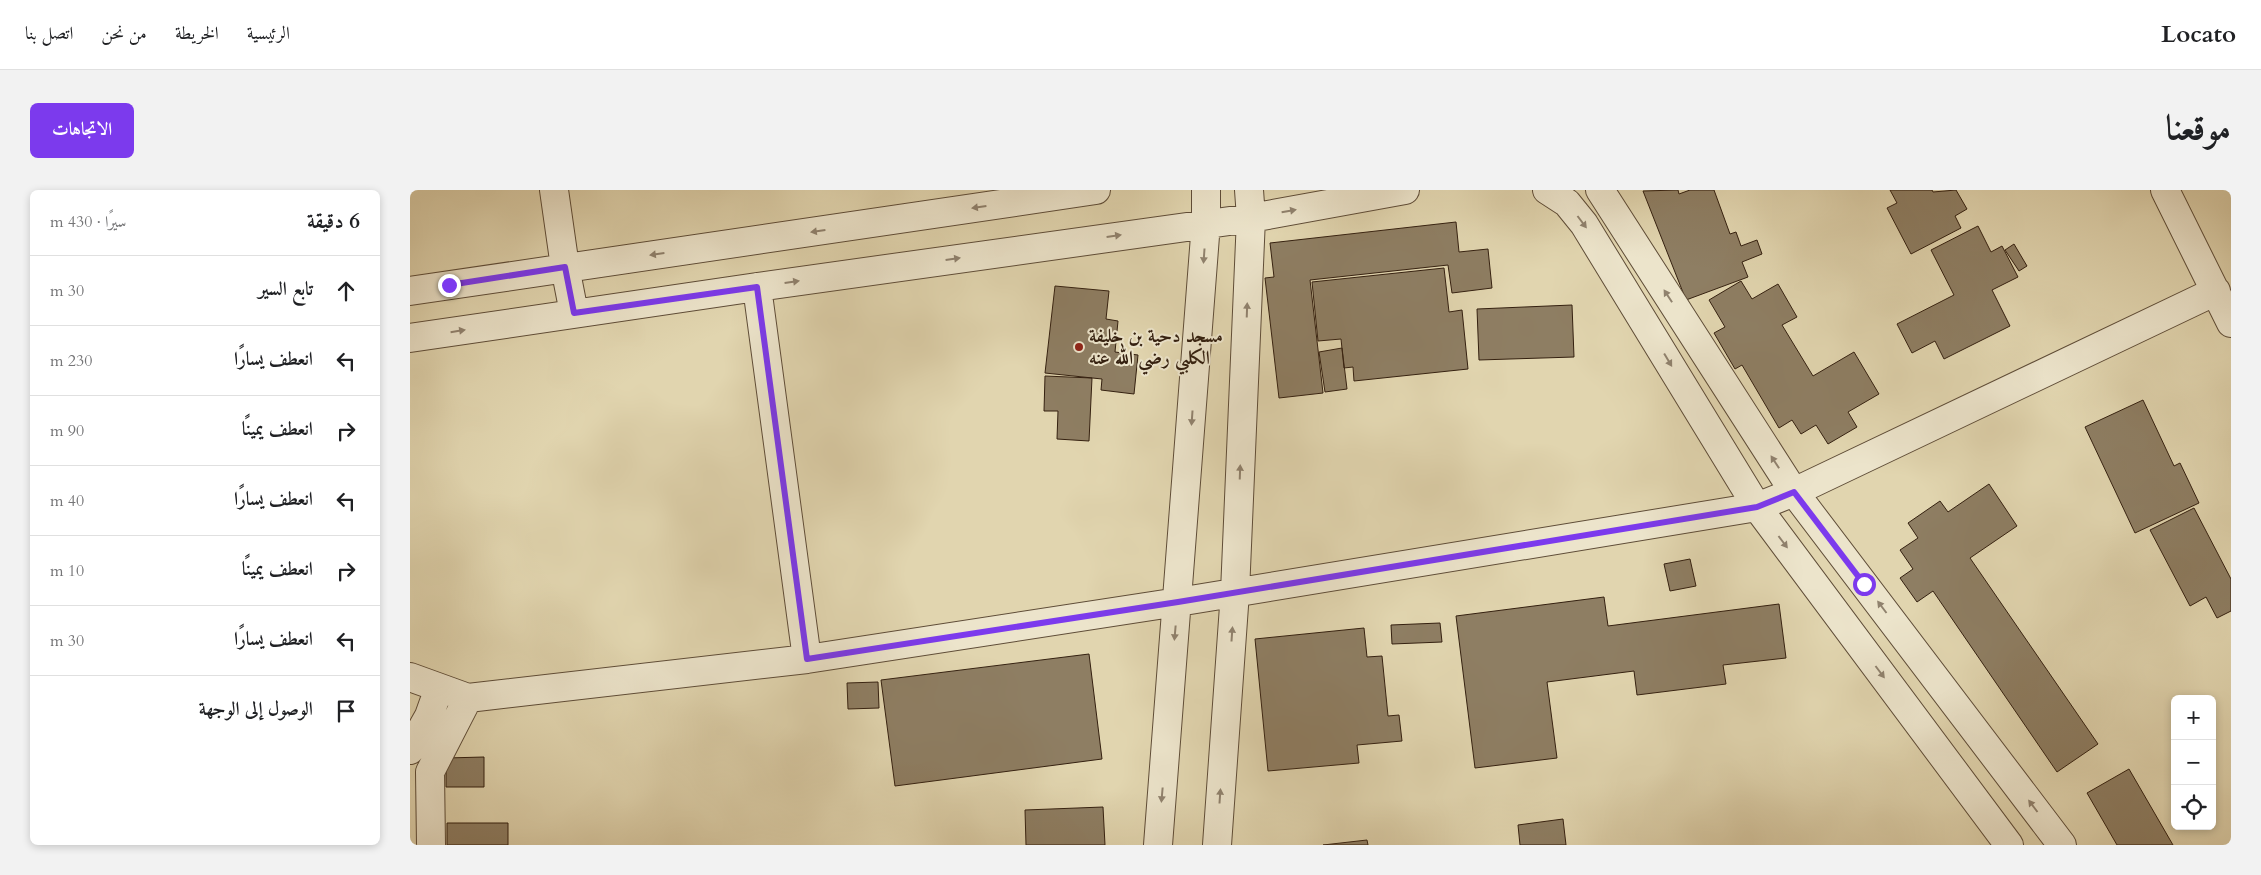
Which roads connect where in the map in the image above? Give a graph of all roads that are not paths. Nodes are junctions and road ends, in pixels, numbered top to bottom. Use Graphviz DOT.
graph roads {
  1 [pos="554,190"];
  2 [pos="1096,190"];
  3 [pos="1206,190"];
  4 [pos="1249,190"];
  5 [pos="1405,190"];
  6 [pos="1547,190"];
  7 [pos="1600,190"];
  8 [pos="2165,190"];
  9 [pos="1251,218"];
  10 [pos="1206,223"];
  11 [pos="565,267"];
  12 [pos="757,287"];
  13 [pos="410,291"];
  14 [pos="2216,291"];
  15 [pos="574,313"];
  16 [pos="2231,323"];
  17 [pos="410,338"];
  18 [pos="1794,492"];
  19 [pos="1757,507"];
  20 [pos="1235,592"];
  21 [pos="1178,602"];
  22 [pos="807,659"];
  23 [pos="410,677"];
  24 [pos="439,688"];
  25 [pos="468,698"];
  26 [pos="410,750"];
  27 [pos="430,845"];
  28 [pos="1158,845"];
  29 [pos="1217,845"];
  30 [pos="2009,845"];
  31 [pos="2062,845"];
  1 -- 11 [label="street"];
  2 -- 11 [label="street, one-way"];
  3 -- 10 [label="street"];
  4 -- 9 [label="street"];
  9 -- 5 [label="street, one-way"];
  6 -- 19 [label="street, one-way"];
  18 -- 7 [label="street, one-way"];
  8 -- 14 [label="street"];
  9 -- 10 [label="street"];
  20 -- 9 [label="street, one-way"];
  12 -- 10 [label="street, one-way"];
  10 -- 21 [label="street, one-way"];
  11 -- 13 [label="street"];
  11 -- 15 [label="street"];
  12 -- 15 [label="street"];
  12 -- 22 [label="street"];
  14 -- 16 [label="street"];
  14 -- 18 [label="street"];
  17 -- 15 [label="street, one-way"];
  18 -- 19 [label="street"];
  31 -- 18 [label="street, one-way"];
  19 -- 20 [label="street"];
  19 -- 30 [label="street, one-way"];
  20 -- 21 [label="street"];
  29 -- 20 [label="street, one-way"];
  21 -- 22 [label="street"];
  21 -- 28 [label="street, one-way"];
  22 -- 25 [label="street"];
  23 -- 24 [label="street"];
  24 -- 25 [label="street"];
  24 -- 26 [label="street"];
  25 -- 27 [label="street"];
}
